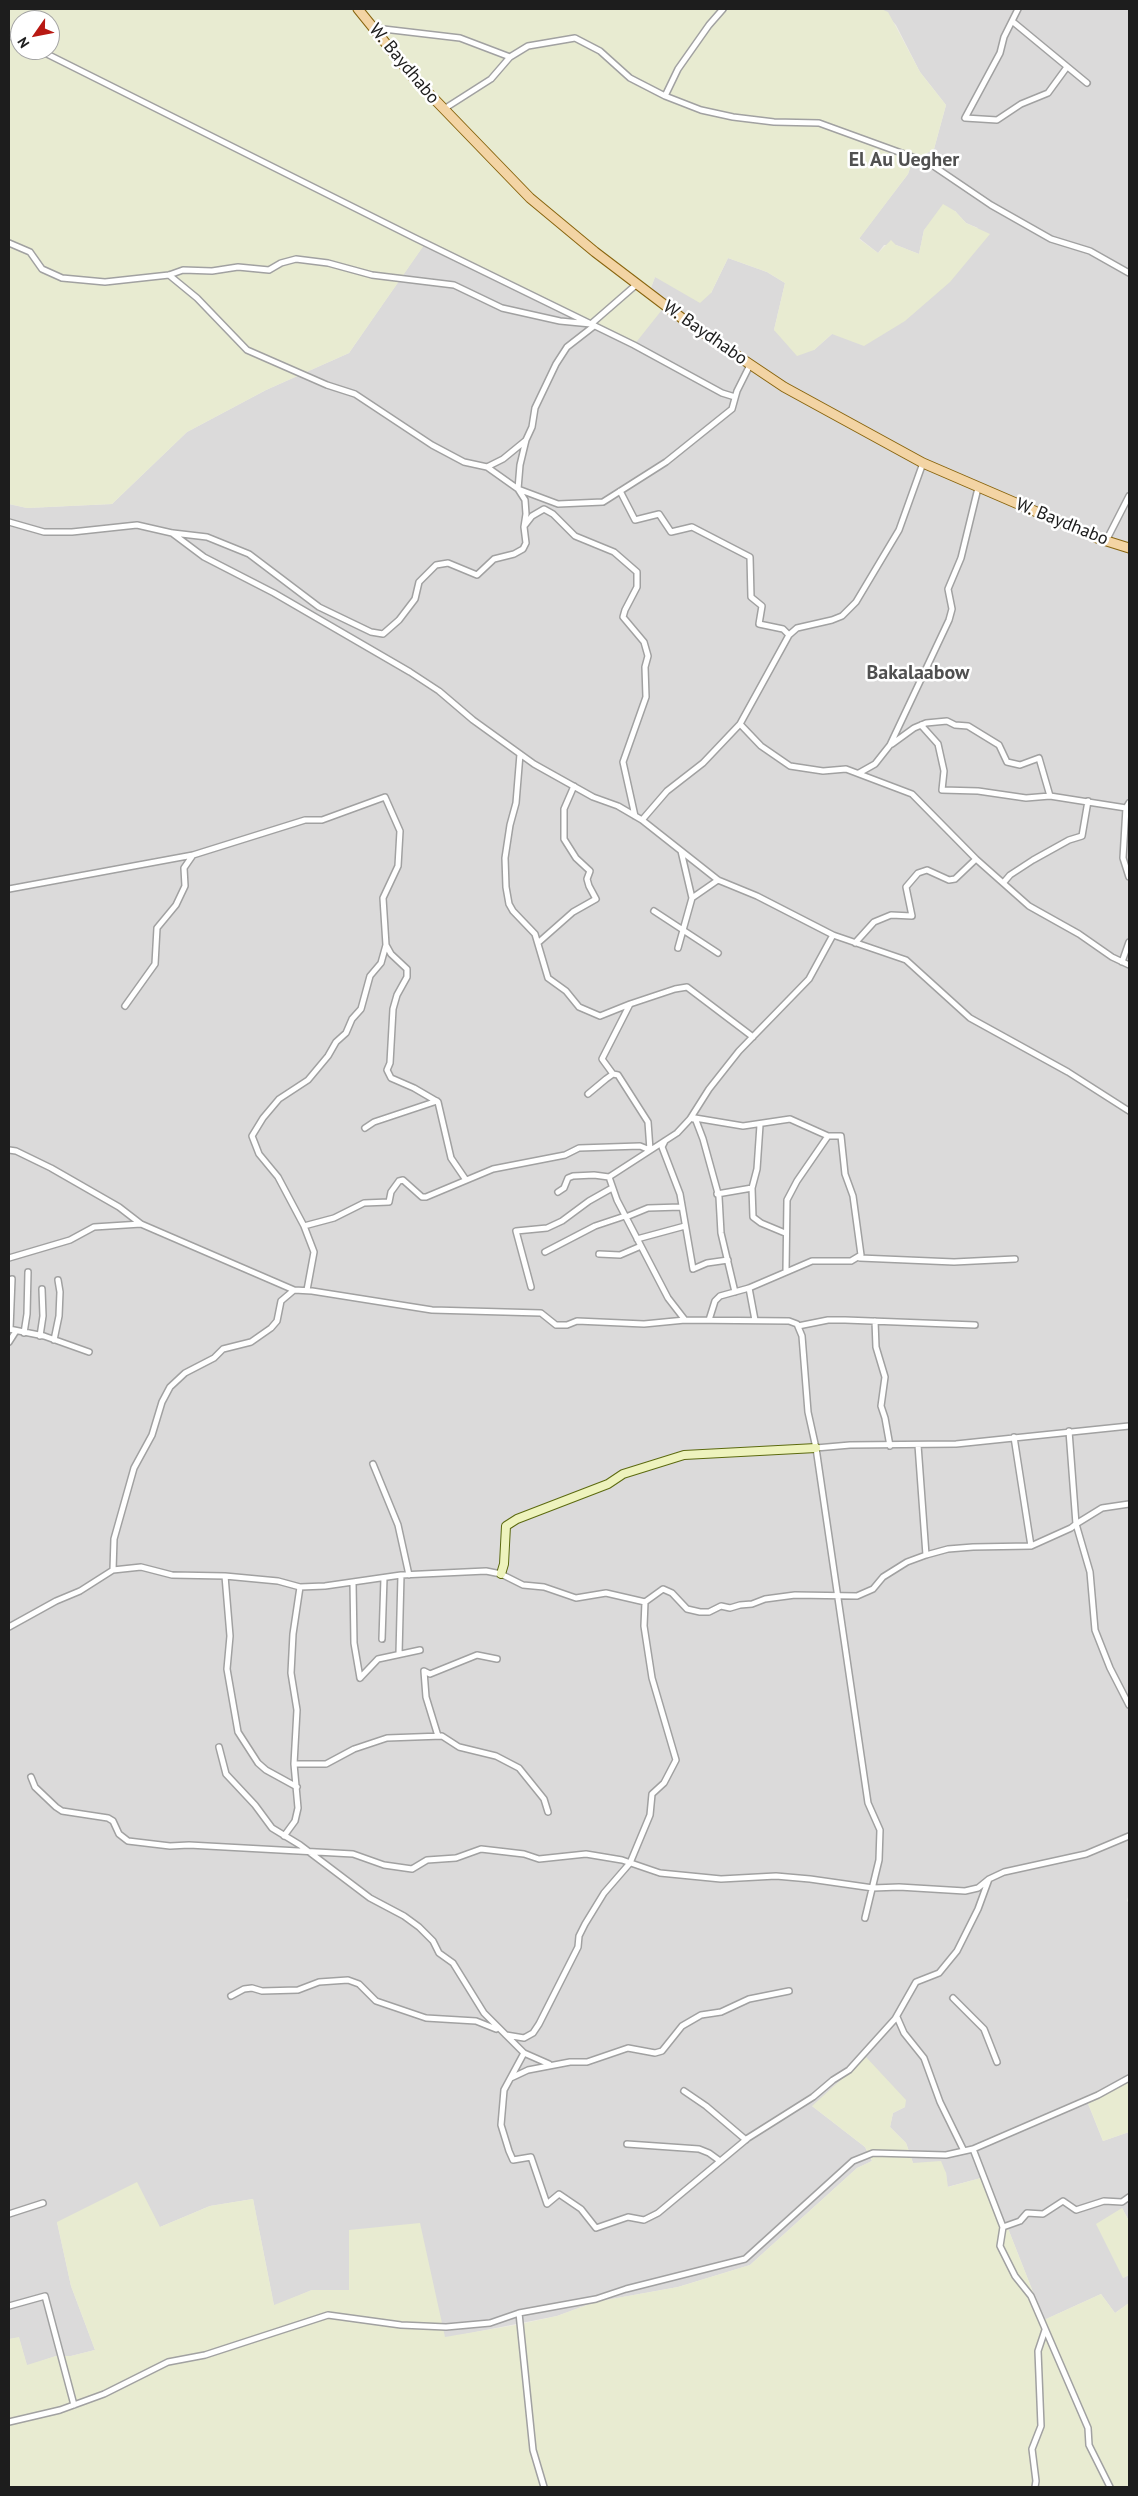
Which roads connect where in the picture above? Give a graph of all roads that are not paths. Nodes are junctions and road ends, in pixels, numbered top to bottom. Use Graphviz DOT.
graph roads {
  1 [pos="358,9"];
  2 [pos="723,9"];
  3 [pos="1018,9"];
  4 [pos="1012,21"];
  5 [pos="373,28"];
  6 [pos="510,57"];
  7 [pos="59,60"];
  8 [pos="1067,68"];
  9 [pos="1087,83"];
  10 [pos="666,96"];
  11 [pos="444,110"];
  12 [pos="9,243"];
  13 [pos="1129,273"];
  14 [pos="169,275"];
  15 [pos="637,284"];
  16 [pos="592,325"];
  17 [pos="750,365"];
  18 [pos="735,397"];
  19 [pos="526,440"];
  20 [pos="923,463"];
  21 [pos="487,467"];
  22 [pos="978,488"];
  23 [pos="518,489"];
  24 [pos="620,491"];
  25 [pos="1129,496"];
  26 [pos="558,504"];
  27 [pos="544,509"];
  28 [pos="9,522"];
  29 [pos="524,527"];
  30 [pos="172,533"];
  31 [pos="1106,541"];
  32 [pos="1129,548"];
  33 [pos="788,635"];
  34 [pos="740,724"];
  35 [pos="921,725"];
  36 [pos="890,745"];
  37 [pos="520,754"];
  38 [pos="859,773"];
  39 [pos="574,786"];
  40 [pos="1050,796"];
  41 [pos="1088,801"];
  42 [pos="1129,802"];
  43 [pos="1126,808"];
  44 [pos="635,816"];
  45 [pos="642,820"];
  46 [pos="681,851"];
  47 [pos="193,855"];
  48 [pos="976,859"];
  49 [pos="1129,877"];
  50 [pos="718,880"];
  51 [pos="1004,882"];
  52 [pos="9,889"];
  53 [pos="692,898"];
  54 [pos="654,911"];
  55 [pos="683,930"];
  56 [pos="833,935"];
  57 [pos="539,942"];
  58 [pos="1129,942"];
  59 [pos="855,943"];
  60 [pos="386,945"];
  61 [pos="678,948"];
  62 [pos="718,953"];
  63 [pos="1122,962"];
  64 [pos="1129,965"];
  65 [pos="630,1004"];
  66 [pos="125,1006"];
  67 [pos="753,1037"];
  68 [pos="614,1074"];
  69 [pos="588,1094"];
  70 [pos="437,1101"];
  71 [pos="1129,1111"];
  72 [pos="693,1118"];
  73 [pos="760,1124"];
  74 [pos="365,1128"];
  75 [pos="828,1136"];
  76 [pos="666,1139"];
  77 [pos="9,1150"];
  78 [pos="650,1150"];
  79 [pos="609,1177"];
  80 [pos="466,1180"];
  81 [pos="612,1188"];
  82 [pos="752,1188"];
  83 [pos="558,1192"];
  84 [pos="717,1194"];
  85 [pos="681,1207"];
  86 [pos="625,1216"];
  87 [pos="142,1224"];
  88 [pos="304,1226"];
  89 [pos="685,1226"];
  90 [pos="786,1232"];
  91 [pos="637,1239"];
  92 [pos="641,1246"];
  93 [pos="544,1252"];
  94 [pos="598,1254"];
  95 [pos="9,1258"];
  96 [pos="860,1258"];
  97 [pos="1015,1259"];
  98 [pos="728,1260"];
  99 [pos="786,1271"];
  100 [pos="28,1272"];
  101 [pos="12,1279"];
  102 [pos="58,1280"];
  103 [pos="531,1288"];
  104 [pos="749,1288"];
  105 [pos="42,1290"];
  106 [pos="294,1290"];
  107 [pos="307,1290"];
  108 [pos="735,1292"];
  109 [pos="685,1320"];
  110 [pos="709,1320"];
  111 [pos="755,1320"];
  112 [pos="875,1321"];
  113 [pos="975,1325"];
  114 [pos="798,1326"];
  115 [pos="9,1329"];
  116 [pos="16,1331"];
  117 [pos="24,1333"];
  118 [pos="40,1336"];
  119 [pos="54,1340"];
  120 [pos="9,1342"];
  121 [pos="89,1352"];
  122 [pos="1129,1426"];
  123 [pos="1069,1431"];
  124 [pos="1014,1437"];
  125 [pos="918,1445"];
  126 [pos="890,1446"];
  127 [pos="816,1448"];
  128 [pos="373,1464"];
  129 [pos="1129,1504"];
  130 [pos="1076,1524"];
  131 [pos="1031,1546"];
  132 [pos="926,1555"];
  133 [pos="113,1570"];
  134 [pos="501,1574"];
  135 [pos="401,1575"];
  136 [pos="410,1575"];
  137 [pos="225,1576"];
  138 [pos="384,1578"];
  139 [pos="353,1582"];
  140 [pos="300,1587"];
  141 [pos="837,1596"];
  142 [pos="645,1602"];
  143 [pos="9,1627"];
  144 [pos="382,1639"];
  145 [pos="420,1650"];
  146 [pos="400,1654"];
  147 [pos="497,1659"];
  148 [pos="1129,1705"];
  149 [pos="438,1736"];
  150 [pos="219,1747"];
  151 [pos="294,1764"];
  152 [pos="31,1777"];
  153 [pos="297,1787"];
  154 [pos="548,1812"];
  155 [pos="284,1836"];
  156 [pos="1129,1836"];
  157 [pos="310,1853"];
  158 [pos="630,1863"];
  159 [pos="989,1879"];
  160 [pos="873,1888"];
  161 [pos="865,1918"];
  162 [pos="789,1991"];
  163 [pos="231,1996"];
  164 [pos="953,1998"];
  165 [pos="897,2017"];
  166 [pos="504,2034"];
  167 [pos="524,2053"];
  168 [pos="997,2062"];
  169 [pos="552,2064"];
  170 [pos="1129,2078"];
  171 [pos="511,2079"];
  172 [pos="684,2092"];
  173 [pos="746,2140"];
  174 [pos="627,2144"];
  175 [pos="974,2149"];
  176 [pos="964,2151"];
  177 [pos="720,2161"];
  178 [pos="1129,2197"];
  179 [pos="43,2203"];
  180 [pos="9,2214"];
  181 [pos="1003,2227"];
  182 [pos="9,2306"];
  183 [pos="519,2313"];
  184 [pos="1045,2330"];
  185 [pos="74,2404"];
  186 [pos="9,2422"];
  187 [pos="544,2487"];
  188 [pos="1035,2487"];
  189 [pos="1110,2487"];
  1 -- 5 [label="main road, W. Baydhabo"];
  2 -- 10 [label="street"];
  3 -- 4 [label="street"];
  4 -- 8 [label="street"];
  4 -- 8 [label="street"];
  5 -- 6 [label="street"];
  5 -- 11 [label="main road, W. Baydhabo"];
  6 -- 10 [label="street"];
  6 -- 11 [label="street"];
  7 -- 16 [label="street"];
  8 -- 9 [label="street"];
  10 -- 13 [label="street"];
  11 -- 15 [label="main road, W. Baydhabo"];
  12 -- 14 [label="street"];
  14 -- 16 [label="street"];
  14 -- 21 [label="street"];
  15 -- 16 [label="street"];
  15 -- 17 [label="main road, W. Baydhabo"];
  16 -- 18 [label="street"];
  16 -- 19 [label="street"];
  17 -- 18 [label="street"];
  17 -- 20 [label="main road, W. Baydhabo"];
  18 -- 24 [label="street"];
  19 -- 21 [label="street"];
  19 -- 23 [label="street"];
  20 -- 22 [label="main road, W. Baydhabo"];
  20 -- 33 [label="street"];
  21 -- 23 [label="street"];
  22 -- 31 [label="main road, W. Baydhabo"];
  22 -- 36 [label="street"];
  23 -- 26 [label="street"];
  23 -- 29 [label="street"];
  24 -- 26 [label="street"];
  24 -- 33 [label="street"];
  25 -- 31 [label="street"];
  26 -- 27 [label="street"];
  27 -- 29 [label="street"];
  27 -- 44 [label="street"];
  28 -- 30 [label="street"];
  29 -- 30 [label="street"];
  30 -- 37 [label="street"];
  31 -- 32 [label="main road, W. Baydhabo"];
  33 -- 34 [label="street"];
  34 -- 38 [label="street"];
  34 -- 45 [label="street"];
  35 -- 36 [label="street"];
  35 -- 40 [label="street"];
  35 -- 40 [label="street"];
  36 -- 38 [label="street"];
  37 -- 39 [label="street"];
  37 -- 57 [label="street"];
  38 -- 48 [label="street"];
  39 -- 44 [label="street"];
  39 -- 57 [label="street"];
  40 -- 41 [label="street"];
  41 -- 43 [label="street"];
  41 -- 51 [label="street"];
  42 -- 43 [label="street"];
  43 -- 49 [label="street"];
  44 -- 45 [label="street"];
  45 -- 46 [label="street"];
  46 -- 50 [label="street"];
  46 -- 53 [label="street"];
  47 -- 52 [label="street"];
  47 -- 60 [label="street"];
  47 -- 66 [label="street"];
  48 -- 51 [label="street"];
  48 -- 59 [label="street"];
  50 -- 53 [label="street"];
  50 -- 56 [label="street"];
  51 -- 63 [label="street"];
  53 -- 55 [label="street"];
  54 -- 55 [label="street"];
  55 -- 61 [label="street"];
  55 -- 62 [label="street"];
  56 -- 59 [label="street"];
  56 -- 67 [label="street"];
  57 -- 65 [label="street"];
  58 -- 63 [label="street"];
  59 -- 71 [label="street"];
  60 -- 70 [label="street"];
  60 -- 88 [label="street"];
  63 -- 64 [label="street"];
  65 -- 67 [label="street"];
  65 -- 68 [label="street"];
  67 -- 72 [label="street"];
  68 -- 69 [label="street"];
  68 -- 78 [label="street"];
  70 -- 74 [label="street"];
  70 -- 80 [label="street"];
  72 -- 73 [label="street"];
  72 -- 76 [label="street"];
  72 -- 84 [label="street"];
  73 -- 75 [label="street"];
  73 -- 82 [label="street"];
  75 -- 90 [label="street"];
  75 -- 96 [label="street"];
  76 -- 78 [label="street"];
  76 -- 85 [label="street"];
  77 -- 87 [label="street"];
  78 -- 79 [label="street"];
  78 -- 80 [label="street"];
  79 -- 81 [label="street"];
  79 -- 83 [label="street"];
  80 -- 88 [label="street"];
  81 -- 86 [label="street"];
  81 -- 103 [label="street"];
  82 -- 84 [label="street"];
  82 -- 90 [label="street"];
  84 -- 98 [label="street"];
  85 -- 86 [label="street"];
  85 -- 89 [label="street"];
  86 -- 91 [label="street"];
  86 -- 93 [label="street"];
  87 -- 95 [label="street"];
  87 -- 106 [label="street"];
  88 -- 107 [label="street"];
  89 -- 91 [label="street"];
  89 -- 98 [label="street"];
  90 -- 99 [label="street"];
  91 -- 92 [label="street"];
  92 -- 94 [label="street"];
  92 -- 109 [label="street"];
  96 -- 97 [label="street"];
  96 -- 99 [label="street"];
  98 -- 108 [label="street"];
  99 -- 104 [label="street"];
  100 -- 117 [label="street"];
  101 -- 115 [label="street"];
  102 -- 119 [label="street"];
  104 -- 108 [label="street"];
  104 -- 111 [label="street"];
  105 -- 118 [label="street"];
  106 -- 107 [label="street"];
  106 -- 133 [label="street"];
  107 -- 109 [label="street"];
  108 -- 110 [label="street"];
  109 -- 110 [label="street"];
  110 -- 111 [label="street"];
  111 -- 114 [label="street"];
  112 -- 113 [label="street"];
  112 -- 114 [label="street"];
  112 -- 126 [label="street"];
  114 -- 127 [label="street"];
  115 -- 116 [label="street"];
  116 -- 117 [label="street"];
  116 -- 120 [label="street"];
  117 -- 118 [label="street"];
  118 -- 119 [label="street"];
  119 -- 121 [label="street"];
  122 -- 123 [label="street"];
  123 -- 124 [label="street"];
  123 -- 130 [label="street"];
  124 -- 125 [label="street"];
  124 -- 131 [label="street"];
  125 -- 126 [label="street"];
  125 -- 132 [label="street"];
  126 -- 127 [label="street"];
  127 -- 134 [label="street"];
  127 -- 141 [label="street"];
  128 -- 136 [label="street"];
  129 -- 130 [label="street"];
  130 -- 131 [label="street"];
  130 -- 148 [label="street"];
  131 -- 132 [label="street"];
  132 -- 141 [label="street"];
  133 -- 137 [label="street"];
  133 -- 143 [label="street"];
  134 -- 136 [label="street"];
  134 -- 142 [label="street"];
  135 -- 136 [label="street"];
  135 -- 138 [label="street"];
  135 -- 146 [label="street"];
  137 -- 140 [label="street"];
  137 -- 153 [label="street"];
  138 -- 139 [label="street"];
  138 -- 144 [label="street"];
  139 -- 140 [label="street"];
  139 -- 146 [label="street"];
  140 -- 151 [label="street"];
  141 -- 142 [label="street"];
  141 -- 160 [label="street"];
  142 -- 158 [label="street"];
  145 -- 146 [label="street"];
  147 -- 149 [label="street"];
  149 -- 151 [label="street"];
  149 -- 154 [label="street"];
  150 -- 155 [label="street"];
  151 -- 153 [label="street"];
  152 -- 157 [label="street"];
  153 -- 155 [label="street"];
  155 -- 157 [label="street"];
  156 -- 159 [label="street"];
  157 -- 158 [label="street"];
  157 -- 166 [label="street"];
  158 -- 160 [label="street"];
  158 -- 166 [label="street"];
  159 -- 160 [label="street"];
  159 -- 165 [label="street"];
  160 -- 161 [label="street"];
  162 -- 169 [label="street"];
  163 -- 166 [label="street"];
  164 -- 168 [label="street"];
  165 -- 173 [label="street"];
  165 -- 176 [label="street"];
  166 -- 167 [label="street"];
  167 -- 169 [label="street"];
  167 -- 171 [label="street"];
  169 -- 171 [label="street"];
  170 -- 175 [label="street"];
  171 -- 177 [label="street"];
  172 -- 173 [label="street"];
  173 -- 177 [label="street"];
  174 -- 177 [label="street"];
  175 -- 176 [label="street"];
  175 -- 181 [label="street"];
  176 -- 183 [label="street"];
  178 -- 181 [label="street"];
  179 -- 180 [label="street"];
  181 -- 184 [label="street"];
  182 -- 185 [label="street"];
  183 -- 185 [label="street"];
  183 -- 187 [label="street"];
  184 -- 188 [label="street"];
  184 -- 189 [label="street"];
  185 -- 186 [label="street"];
}
